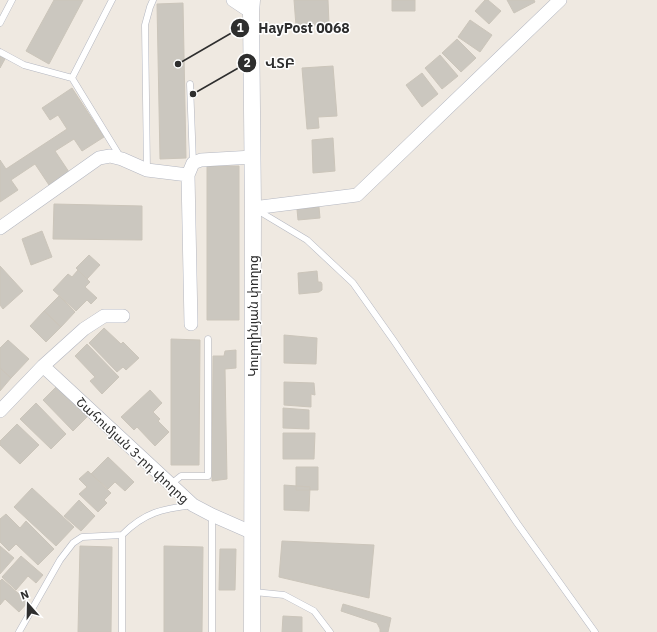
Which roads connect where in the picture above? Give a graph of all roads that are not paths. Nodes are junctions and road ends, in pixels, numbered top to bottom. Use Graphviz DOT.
graph roads {
  1 [pos="12,0"];
  2 [pos="112,0"];
  3 [pos="154,0"];
  4 [pos="233,0"];
  5 [pos="560,0"];
  6 [pos="251,6"];
  7 [pos="1,19"];
  8 [pos="0,52"];
  9 [pos="72,78"];
  10 [pos="190,84"];
  11 [pos="253,157"];
  12 [pos="122,159"];
  13 [pos="191,169"];
  14 [pos="147,170"];
  15 [pos="253,208"];
  16 [pos="0,228"];
  17 [pos="123,316"];
  18 [pos="191,324"];
  19 [pos="208,339"];
  20 [pos="43,366"];
  21 [pos="0,411"];
  22 [pos="172,484"];
  23 [pos="193,505"];
  24 [pos="212,515"];
  25 [pos="253,533"];
  26 [pos="122,535"];
  27 [pos="252,592"];
  28 [pos="19,632"];
  29 [pos="122,632"];
  30 [pos="212,632"];
  31 [pos="252,632"];
  32 [pos="330,632"];
  33 [pos="595,632"];
  1 -- 7 [label="lane"];
  2 -- 9 [label="lane"];
  3 -- 14 [label="lane"];
  4 -- 6 [label="street"];
  5 -- 15 [label="street"];
  6 -- 11 [label="street, Կուրղինյան փողոց"];
  8 -- 9 [label="lane"];
  9 -- 12 [label="lane"];
  10 -- 13 [label="lane"];
  11 -- 13 [label="street"];
  11 -- 15 [label="street, Կուրղինյան փողոց"];
  12 -- 14 [label="street"];
  12 -- 16 [label="street"];
  13 -- 14 [label="street"];
  13 -- 18 [label="street"];
  15 -- 25 [label="street, Կուրղինյան փողոց"];
  15 -- 33 [label="lane"];
  17 -- 20 [label="street"];
  19 -- 22 [label="lane"];
  20 -- 21 [label="street"];
  20 -- 22 [label="street, Շահումյան 3-րդ փողոց"];
  22 -- 23 [label="street, Շահումյան 3-րդ փողոց"];
  23 -- 24 [label="street, Շահումյան 3-րդ փողոց"];
  23 -- 26 [label="lane"];
  24 -- 25 [label="street, Շահումյան 3-րդ փողոց"];
  24 -- 30 [label="lane"];
  25 -- 27 [label="street, Կուրղինյան փողոց"];
  26 -- 28 [label="lane"];
  26 -- 29 [label="lane"];
  27 -- 31 [label="street, Կուրղինյան փողոց"];
  27 -- 32 [label="lane"];
}
